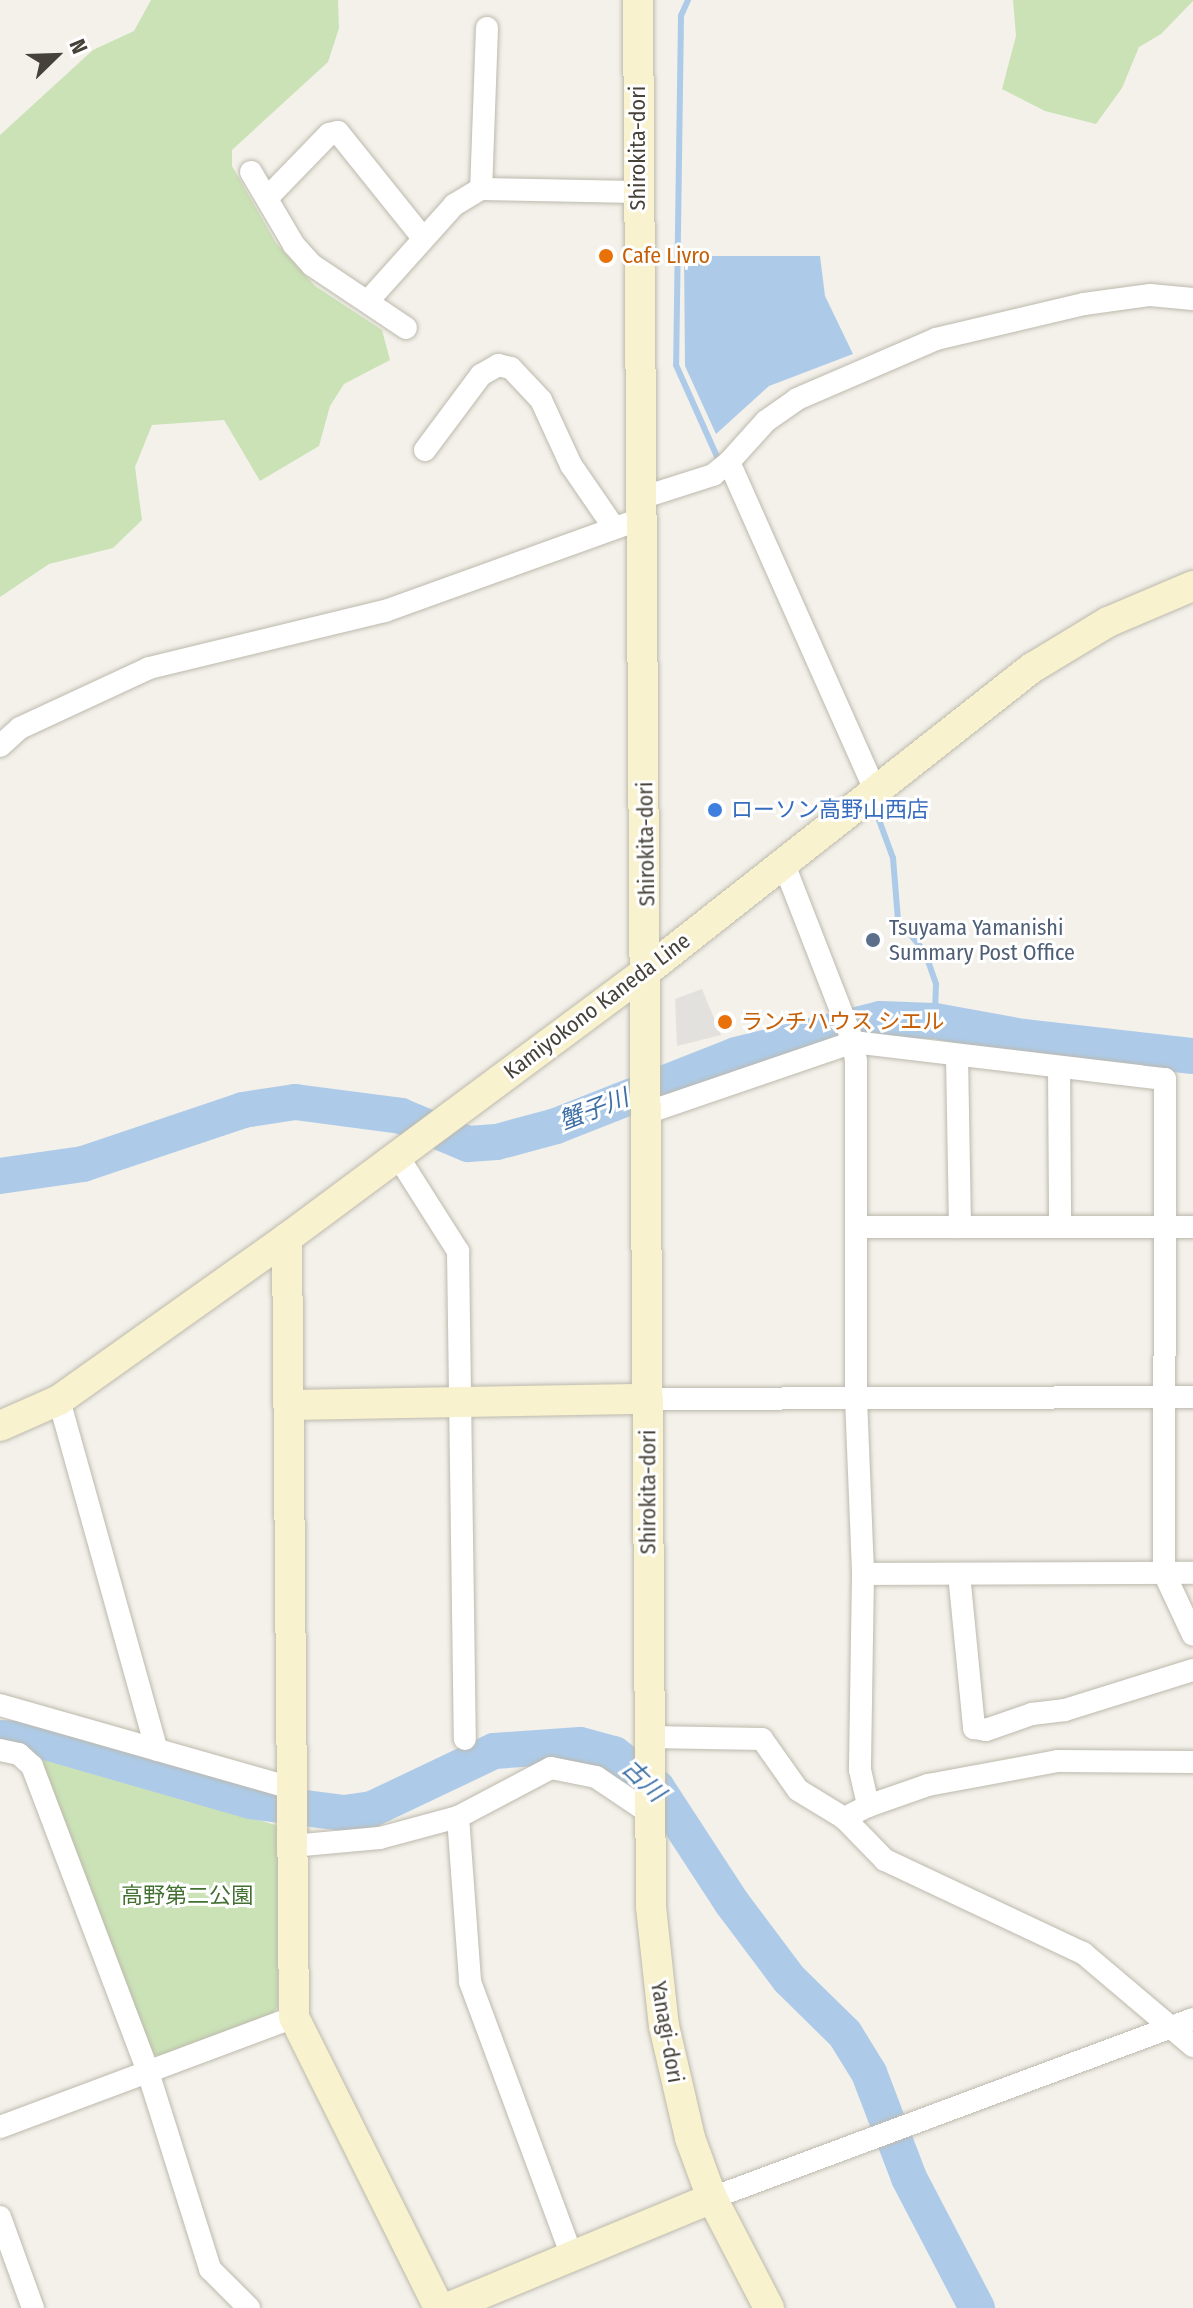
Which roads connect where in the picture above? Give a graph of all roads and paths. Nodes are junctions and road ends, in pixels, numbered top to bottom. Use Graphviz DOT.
graph roads {
  1 [pos="638,0"];
  2 [pos="487,28"];
  3 [pos="251,172"];
  4 [pos="481,189"];
  5 [pos="638,192"];
  6 [pos="269,196"];
  7 [pos="423,238"];
  8 [pos="1193,299"];
  9 [pos="368,301"];
  10 [pos="406,328"];
  11 [pos="425,450"];
  12 [pos="729,462"];
  13 [pos="632,515"];
  14 [pos="1193,586"];
  15 [pos="0,746"];
  16 [pos="875,790"];
  17 [pos="783,862"];
  18 [pos="648,970"];
  19 [pos="853,1042"];
  20 [pos="957,1055"];
  21 [pos="1059,1067"];
  22 [pos="646,1109"];
  23 [pos="407,1148"];
  24 [pos="856,1227"];
  25 [pos="960,1227"];
  26 [pos="1060,1227"];
  27 [pos="1166,1227"];
  28 [pos="1193,1227"];
  29 [pos="287,1238"];
  30 [pos="1165,1397"];
  31 [pos="1193,1397"];
  32 [pos="856,1398"];
  33 [pos="648,1399"];
  34 [pos="59,1400"];
  35 [pos="457,1403"];
  36 [pos="291,1405"];
  37 [pos="0,1426"];
  38 [pos="1164,1573"];
  39 [pos="1193,1573"];
  40 [pos="863,1574"];
  41 [pos="959,1574"];
  42 [pos="1193,1635"];
  43 [pos="1193,1670"];
  44 [pos="0,1705"];
  45 [pos="465,1739"];
  46 [pos="649,1742"];
  47 [pos="0,1750"];
  48 [pos="157,1750"];
  49 [pos="1193,1762"];
  50 [pos="295,1789"];
  51 [pos="868,1806"];
  52 [pos="651,1812"];
  53 [pos="458,1817"];
  54 [pos="844,1818"];
  55 [pos="292,1846"];
  56 [pos="294,2017"];
  57 [pos="1193,2019"];
  58 [pos="1170,2027"];
  59 [pos="1193,2046"];
  60 [pos="148,2072"];
  61 [pos="0,2127"];
  62 [pos="712,2198"];
  63 [pos="0,2217"];
  64 [pos="571,2254"];
  65 [pos="33,2308"];
  66 [pos="249,2308"];
  67 [pos="439,2308"];
  68 [pos="447,2308"];
  69 [pos="769,2308"];
  1 -- 5 [label="street, Shirokita-dori"];
  2 -- 4 [label="street"];
  3 -- 6 [label="street"];
  4 -- 5 [label="street"];
  4 -- 7 [label="street"];
  5 -- 13 [label="street, Shirokita-dori"];
  6 -- 7 [label="street"];
  6 -- 9 [label="street"];
  7 -- 9 [label="street"];
  8 -- 12 [label="street"];
  9 -- 10 [label="street"];
  11 -- 13 [label="street"];
  12 -- 13 [label="street"];
  12 -- 16 [label="street"];
  13 -- 15 [label="street"];
  13 -- 18 [label="street, Shirokita-dori"];
  14 -- 16 [label="street, Kamiyokono Kaneda Line"];
  16 -- 17 [label="street, Kamiyokono Kaneda Line"];
  17 -- 18 [label="street, Kamiyokono Kaneda Line"];
  17 -- 19 [label="street"];
  18 -- 22 [label="street, Shirokita-dori"];
  18 -- 23 [label="street, Kamiyokono Kaneda Line"];
  19 -- 20 [label="street"];
  19 -- 22 [label="street"];
  19 -- 24 [label="street"];
  20 -- 21 [label="street"];
  20 -- 25 [label="street"];
  21 -- 26 [label="street"];
  21 -- 27 [label="street"];
  22 -- 33 [label="street, Shirokita-dori"];
  23 -- 29 [label="street, Kamiyokono Kaneda Line"];
  23 -- 35 [label="street"];
  24 -- 25 [label="street"];
  24 -- 32 [label="street"];
  25 -- 26 [label="street"];
  26 -- 27 [label="street"];
  27 -- 28 [label="street"];
  27 -- 30 [label="street"];
  29 -- 34 [label="street, Kamiyokono Kaneda Line"];
  29 -- 36 [label="street"];
  30 -- 31 [label="street"];
  30 -- 32 [label="street"];
  30 -- 38 [label="street"];
  32 -- 33 [label="street"];
  32 -- 40 [label="street"];
  33 -- 35 [label="street"];
  33 -- 46 [label="street, Shirokita-dori"];
  34 -- 37 [label="street, Kamiyokono Kaneda Line"];
  34 -- 48 [label="street"];
  35 -- 36 [label="street"];
  35 -- 45 [label="street"];
  36 -- 50 [label="street"];
  38 -- 39 [label="street"];
  38 -- 41 [label="street"];
  38 -- 42 [label="street"];
  40 -- 41 [label="street"];
  40 -- 51 [label="street"];
  41 -- 43 [label="street"];
  44 -- 48 [label="street"];
  46 -- 52 [label="street, Yanagi-dori"];
  46 -- 54 [label="street"];
  47 -- 60 [label="street"];
  48 -- 50 [label="street"];
  49 -- 51 [label="street"];
  50 -- 55 [label="street"];
  51 -- 54 [label="street"];
  52 -- 53 [label="street"];
  52 -- 62 [label="street, Yanagi-dori"];
  53 -- 55 [label="street"];
  53 -- 64 [label="street"];
  54 -- 58 [label="street"];
  55 -- 56 [label="street"];
  56 -- 60 [label="street"];
  56 -- 67 [label="street"];
  57 -- 58 [label="street"];
  58 -- 59 [label="street"];
  58 -- 62 [label="street"];
  60 -- 61 [label="street"];
  60 -- 66 [label="street"];
  62 -- 64 [label="street"];
  62 -- 69 [label="street, Yanagi-dori"];
  63 -- 65 [label="street"];
  64 -- 68 [label="street"];
}
